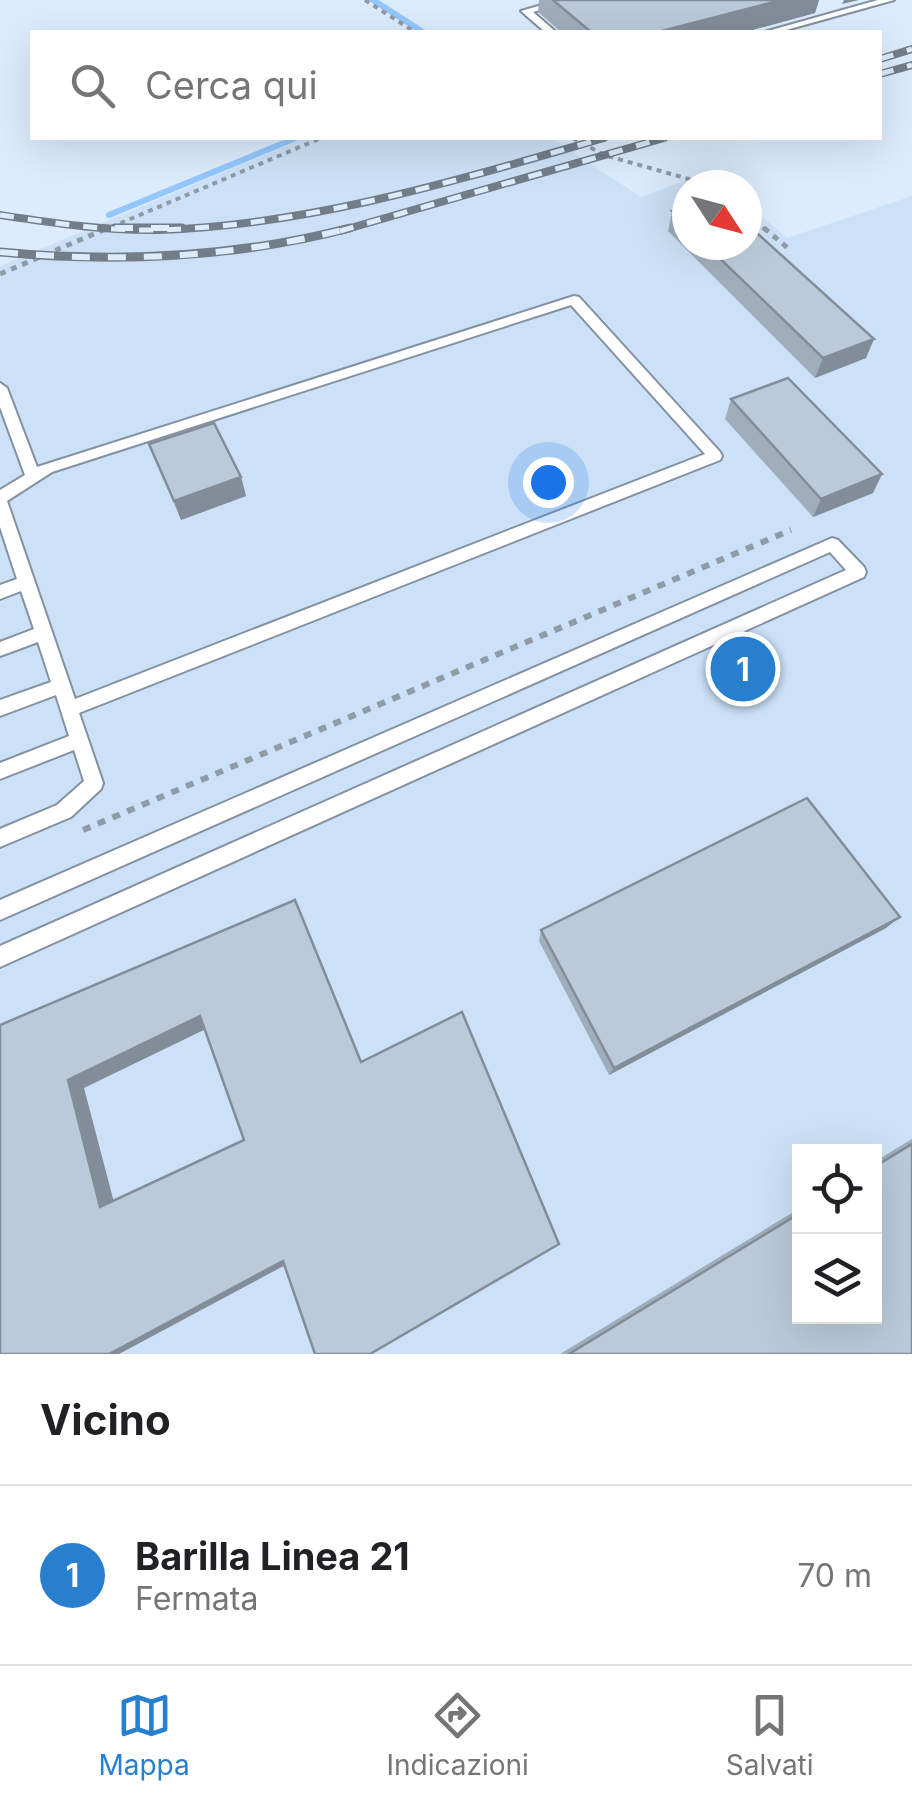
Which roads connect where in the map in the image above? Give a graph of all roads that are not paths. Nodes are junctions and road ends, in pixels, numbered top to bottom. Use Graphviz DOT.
graph roads {
  1 [pos="571,0"];
  2 [pos="889,0"];
  3 [pos="549,30"];
  4 [pos="776,30"];
  5 [pos="0,388"];
  6 [pos="32,474"];
  7 [pos="0,501"];
  8 [pos="5,534"];
  9 [pos="26,582"];
  10 [pos="0,592"];
  11 [pos="43,633"];
  12 [pos="0,649"];
  13 [pos="60,686"];
  14 [pos="0,708"];
  15 [pos="68,709"];
  16 [pos="79,740"];
  17 [pos="0,771"];
  18 [pos="0,838"];
  19 [pos="0,910"];
  20 [pos="0,956"];
  1 -- 3 [label="lane"];
  2 -- 4 [label="lane"];
  5 -- 6 [label="lane"];
  6 -- 7 [label="lane"];
  6 -- 15 [label="lane"];
  7 -- 8 [label="lane"];
  8 -- 9 [label="lane"];
  9 -- 10 [label="lane"];
  9 -- 11 [label="lane"];
  11 -- 12 [label="lane"];
  11 -- 13 [label="lane"];
  13 -- 14 [label="lane"];
  13 -- 15 [label="lane"];
  15 -- 16 [label="lane"];
  16 -- 17 [label="lane"];
  16 -- 18 [label="lane"];
  19 -- 20 [label="lane"];
}
